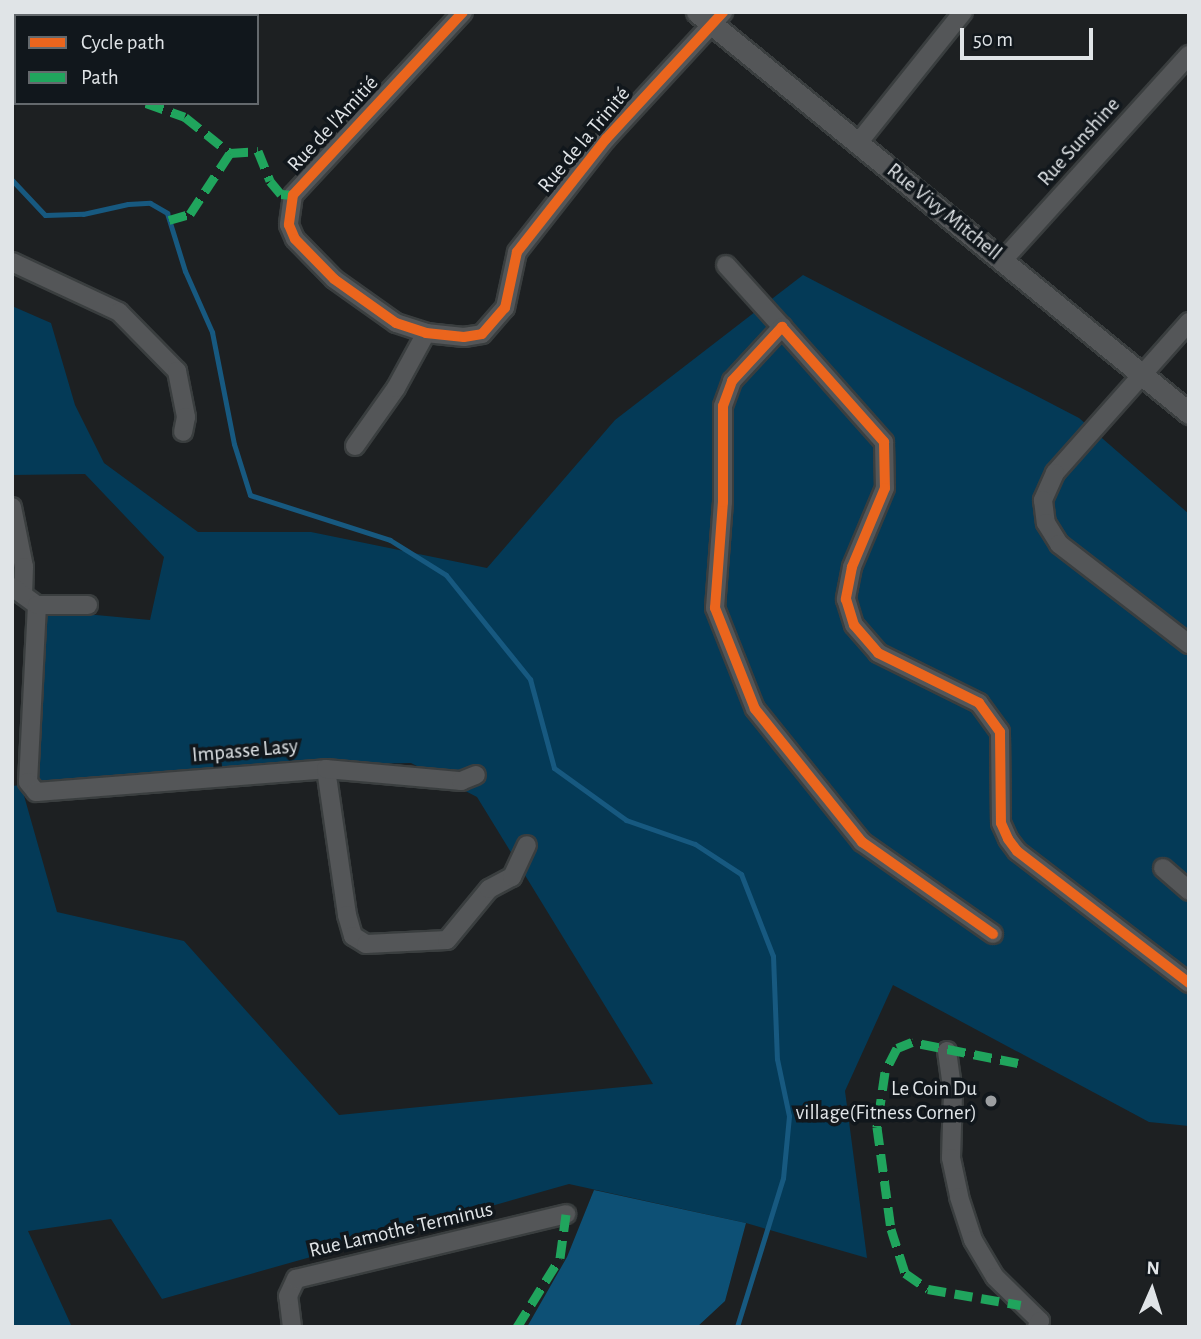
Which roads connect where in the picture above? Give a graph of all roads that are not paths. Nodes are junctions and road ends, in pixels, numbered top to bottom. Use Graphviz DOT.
graph roads {
  1 [pos="463,12"];
  2 [pos="963,12"];
  3 [pos="710,16"];
  4 [pos="1189,55"];
  5 [pos="858,143"];
  6 [pos="1003,260"];
  7 [pos="12,262"];
  8 [pos="726,265"];
  9 [pos="505,308"];
  10 [pos="1189,322"];
  11 [pos="782,327"];
  12 [pos="426,333"];
  13 [pos="1142,373"];
  14 [pos="1189,413"];
  15 [pos="183,432"];
  16 [pos="355,446"];
  17 [pos="12,507"];
  18 [pos="24,596"];
  19 [pos="88,605"];
  20 [pos="1189,644"];
  21 [pos="326,769"];
  22 [pos="476,775"];
  23 [pos="527,845"];
  24 [pos="1163,868"];
  25 [pos="1189,891"];
  26 [pos="993,934"];
  27 [pos="1189,983"];
  28 [pos="947,1051"];
  29 [pos="566,1214"];
  30 [pos="292,1327"];
  31 [pos="1037,1327"];
  1 -- 12 [label="street, Rue de l'Amitié"];
  2 -- 5 [label="street"];
  3 -- 5 [label="street, Rue Vivy Mitchell"];
  3 -- 9 [label="street, Rue de la Trinité"];
  4 -- 6 [label="street, Rue Sunshine"];
  5 -- 6 [label="street, Rue Vivy Mitchell"];
  6 -- 13 [label="street, Rue Vivy Mitchell"];
  7 -- 15 [label="street"];
  8 -- 11 [label="street"];
  9 -- 12 [label="street, Rue de l'Amitié"];
  10 -- 13 [label="street"];
  11 -- 26 [label="street"];
  11 -- 27 [label="street"];
  12 -- 16 [label="street"];
  13 -- 14 [label="street, Rue Vivy Mitchell"];
  13 -- 20 [label="street"];
  17 -- 18 [label="street"];
  18 -- 19 [label="street"];
  18 -- 21 [label="street, Impasse Lasy"];
  21 -- 22 [label="street"];
  21 -- 23 [label="street, Impasse Lasy"];
  24 -- 25 [label="street"];
  28 -- 31 [label="street"];
  29 -- 30 [label="street, Rue Lamothe Terminus"];
}
